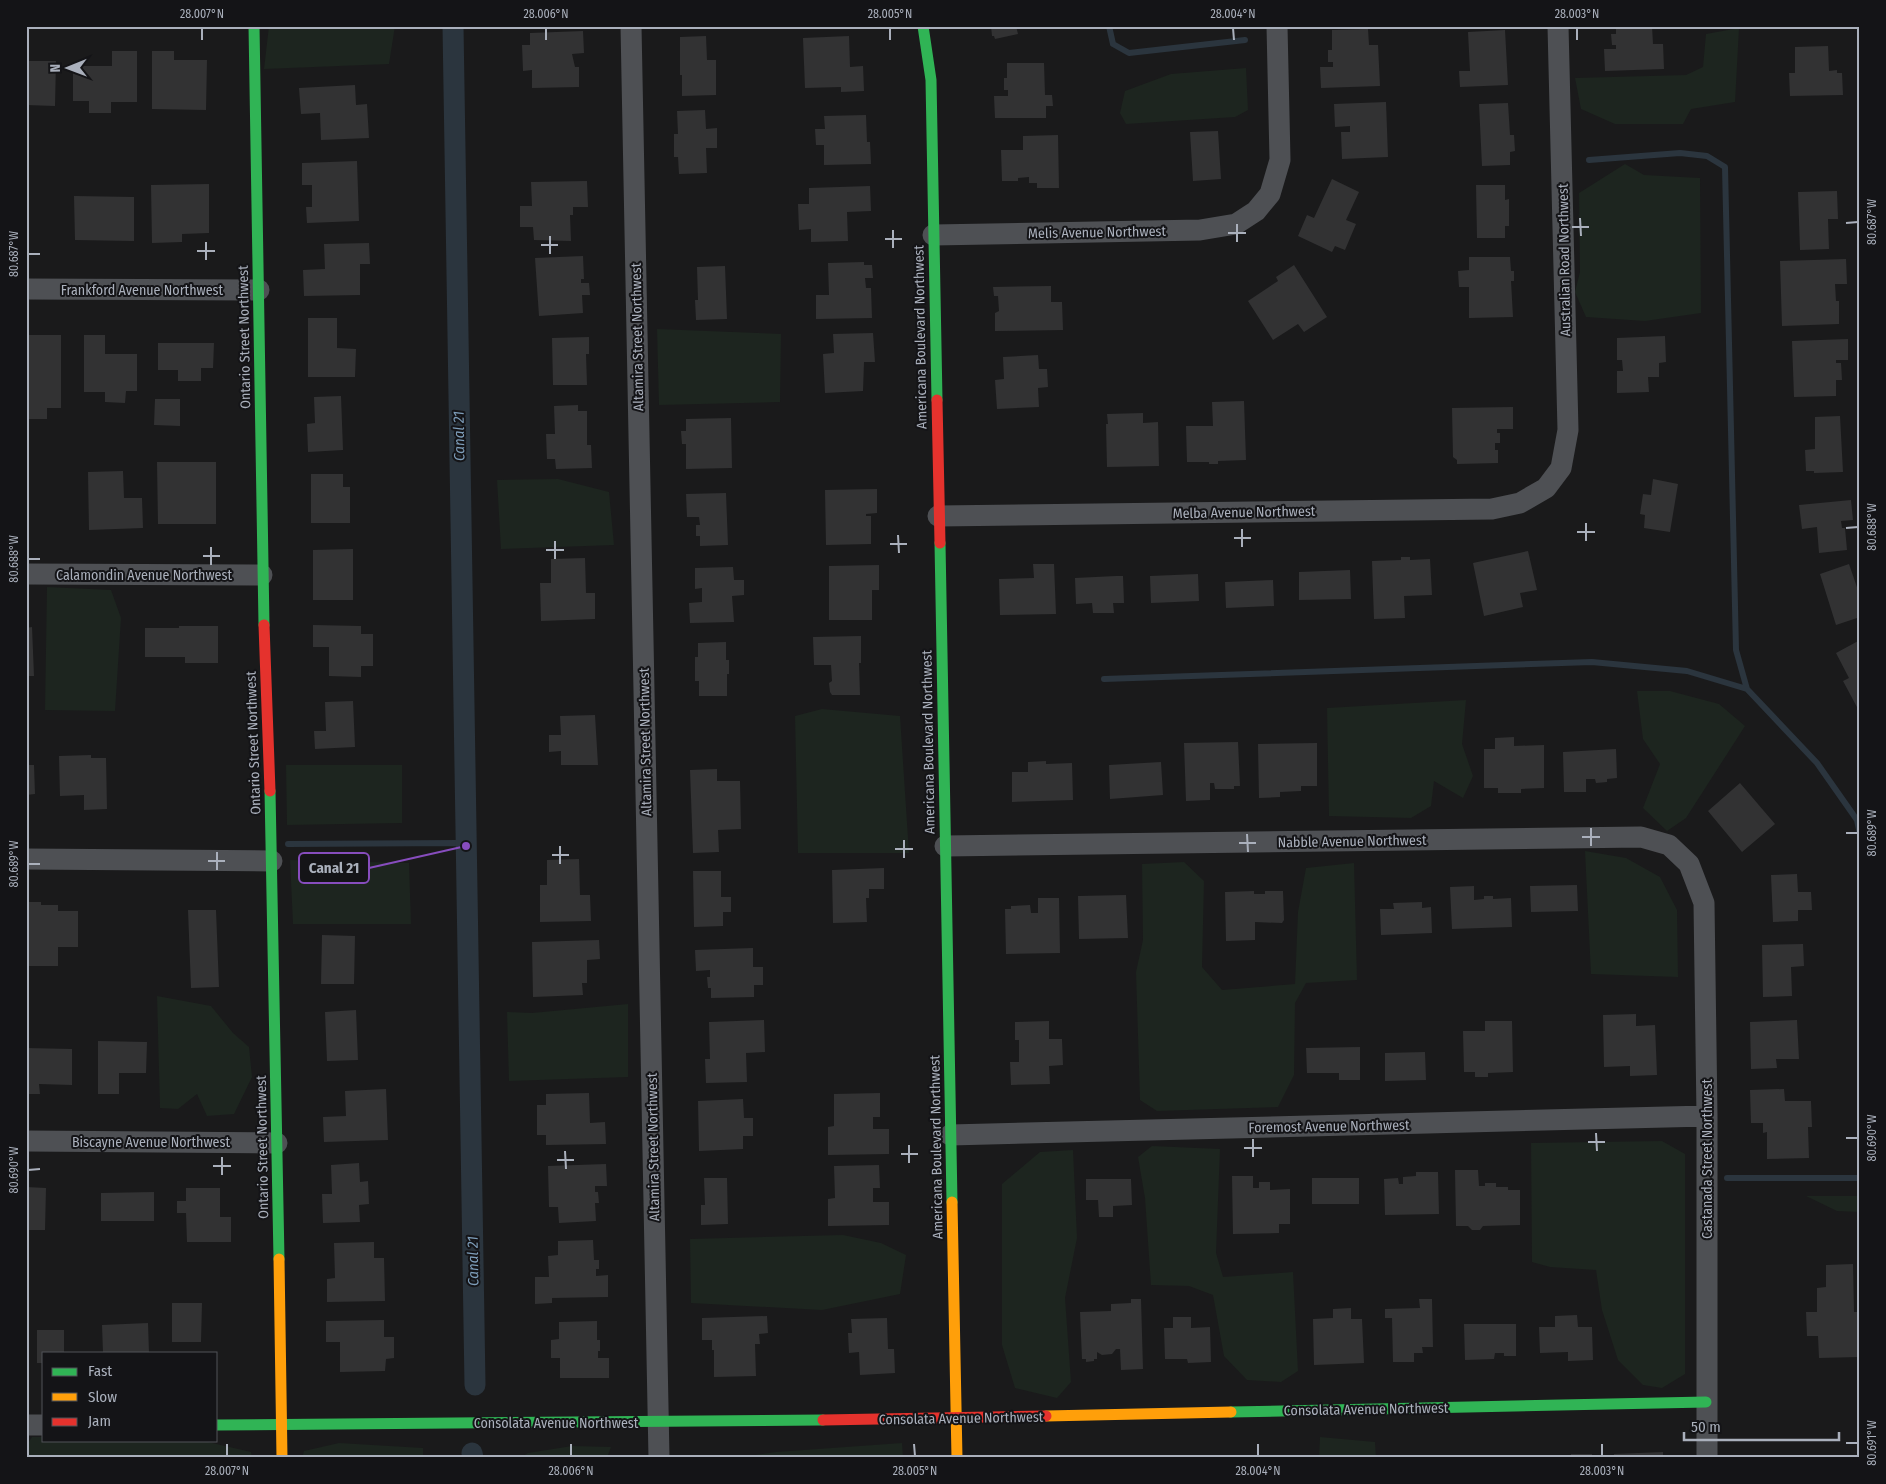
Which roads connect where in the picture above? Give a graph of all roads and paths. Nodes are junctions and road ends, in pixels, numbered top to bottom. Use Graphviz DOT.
graph roads {
  1 [pos="254,26"];
  2 [pos="631,26"];
  3 [pos="923,26"];
  4 [pos="1277,26"];
  5 [pos="1558,26"];
  6 [pos="934,235"];
  7 [pos="26,289"];
  8 [pos="259,290"];
  9 [pos="1546,488"];
  10 [pos="938,516"];
  11 [pos="26,574"];
  12 [pos="262,575"];
  13 [pos="945,846"];
  14 [pos="26,859"];
  15 [pos="272,861"];
  16 [pos="1689,864"];
  17 [pos="1707,1116"];
  18 [pos="950,1136"];
  19 [pos="26,1141"];
  20 [pos="277,1143"];
  21 [pos="1706,1402"];
  22 [pos="956,1418"];
  23 [pos="658,1422"];
  24 [pos="26,1425"];
  25 [pos="42,1425"];
  26 [pos="218,1425"];
  27 [pos="282,1425"];
  28 [pos="282,1458"];
  29 [pos="659,1458"];
  30 [pos="957,1458"];
  31 [pos="1706,1458"];
  1 -- 8 [label="street, Ontario Street Northwest"];
  2 -- 23 [label="street, Altamira Street Northwest"];
  3 -- 6 [label="street, Americana Boulevard Northwest"];
  4 -- 6 [label="street, Melis Avenue Northwest"];
  5 -- 9 [label="street, Australian Road Northwest"];
  6 -- 10 [label="street, Americana Boulevard Northwest"];
  7 -- 8 [label="street, Frankford Avenue Northwest"];
  8 -- 12 [label="street, Ontario Street Northwest"];
  9 -- 10 [label="street, Melba Avenue Northwest"];
  10 -- 13 [label="street, Americana Boulevard Northwest"];
  11 -- 12 [label="street, Calamondin Avenue Northwest"];
  12 -- 15 [label="street, Ontario Street Northwest"];
  13 -- 16 [label="street, Nabble Avenue Northwest"];
  13 -- 18 [label="street, Americana Boulevard Northwest"];
  14 -- 15 [label="street"];
  15 -- 20 [label="street, Ontario Street Northwest"];
  16 -- 17 [label="street, Castanada Street Northwest"];
  17 -- 18 [label="street, Foremost Avenue Northwest"];
  17 -- 21 [label="street, Castanada Street Northwest"];
  18 -- 22 [label="street, Americana Boulevard Northwest"];
  19 -- 20 [label="street, Biscayne Avenue Northwest"];
  20 -- 27 [label="street, Ontario Street Northwest"];
  21 -- 22 [label="street, Consolata Avenue Northwest"];
  21 -- 31 [label="street, Castanada Street Northwest"];
  22 -- 23 [label="street, Consolata Avenue Northwest"];
  22 -- 30 [label="street, Americana Boulevard Northwest"];
  23 -- 27 [label="street, Consolata Avenue Northwest"];
  23 -- 29 [label="street, Altamira Street Northwest"];
  24 -- 25 [label="street"];
  26 -- 27 [label="street, Consolata Avenue Northwest"];
  27 -- 28 [label="street, Ontario Street Northwest"];
}
